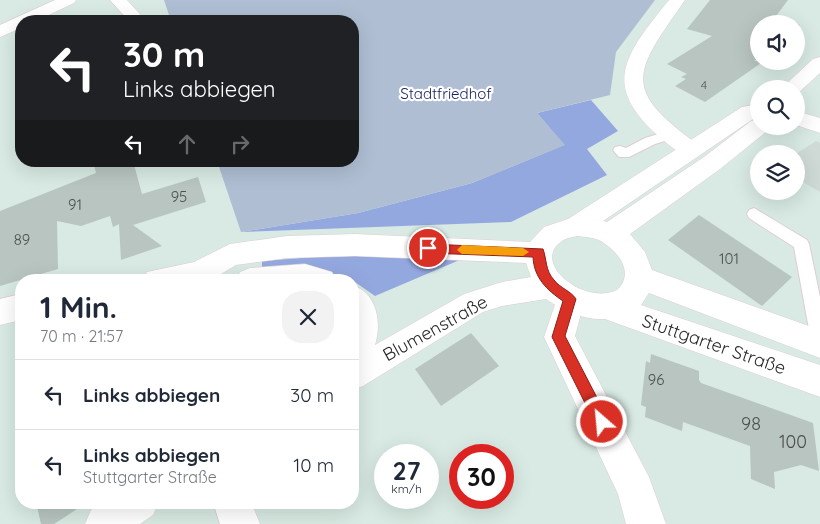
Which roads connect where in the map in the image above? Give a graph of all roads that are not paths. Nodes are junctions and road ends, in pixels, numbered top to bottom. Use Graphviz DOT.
graph roads {
  1 [pos="68,0"];
  2 [pos="118,0"];
  3 [pos="677,0"];
  4 [pos="39,15"];
  5 [pos="132,15"];
  6 [pos="15,26"];
  7 [pos="0,32"];
  8 [pos="820,63"];
  9 [pos="801,80"];
  10 [pos="750,112"];
  11 [pos="805,120"];
  12 [pos="820,126"];
  13 [pos="750,133"];
  14 [pos="670,135"];
  15 [pos="620,150"];
  16 [pos="691,150"];
  17 [pos="712,163"];
  18 [pos="754,214"];
  19 [pos="576,226"];
  20 [pos="610,234"];
  21 [pos="539,253"];
  22 [pos="199,273"];
  23 [pos="193,274"];
  24 [pos="203,274"];
  25 [pos="640,277"];
  26 [pos="560,293"];
  27 [pos="359,306"];
  28 [pos="608,306"];
  29 [pos="15,308"];
  30 [pos="0,312"];
  31 [pos="359,342"];
  32 [pos="820,342"];
  33 [pos="359,371"];
  34 [pos="820,381"];
  35 [pos="129,509"];
  36 [pos="235,509"];
  37 [pos="105,524"];
  38 [pos="240,524"];
  39 [pos="646,524"];
  1 -- 4 [label="street"];
  2 -- 5 [label="street"];
  3 -- 14 [label="street"];
  6 -- 7 [label="street"];
  8 -- 9 [label="street"];
  10 -- 16 [label="street"];
  11 -- 12 [label="street"];
  13 -- 17 [label="street"];
  14 -- 15 [label="lane"];
  14 -- 16 [label="street"];
  16 -- 17 [label="street"];
  16 -- 19 [label="street"];
  17 -- 20 [label="street"];
  18 -- 32 [label="lane"];
  19 -- 20 [label="street"];
  19 -- 21 [label="street"];
  20 -- 25 [label="street"];
  21 -- 22 [label="street"];
  21 -- 26 [label="street"];
  22 -- 23 [label="street"];
  22 -- 24 [label="street"];
  25 -- 28 [label="street"];
  25 -- 32 [label="street, Stuttgarter Straße"];
  26 -- 28 [label="street"];
  26 -- 33 [label="street, Blumenstraße"];
  26 -- 39 [label="street"];
  27 -- 31 [label="street, Blumenstraße"];
  28 -- 34 [label="street, Stuttgarter Straße"];
  29 -- 30 [label="street"];
  35 -- 37 [label="street"];
  36 -- 38 [label="street"];
}
